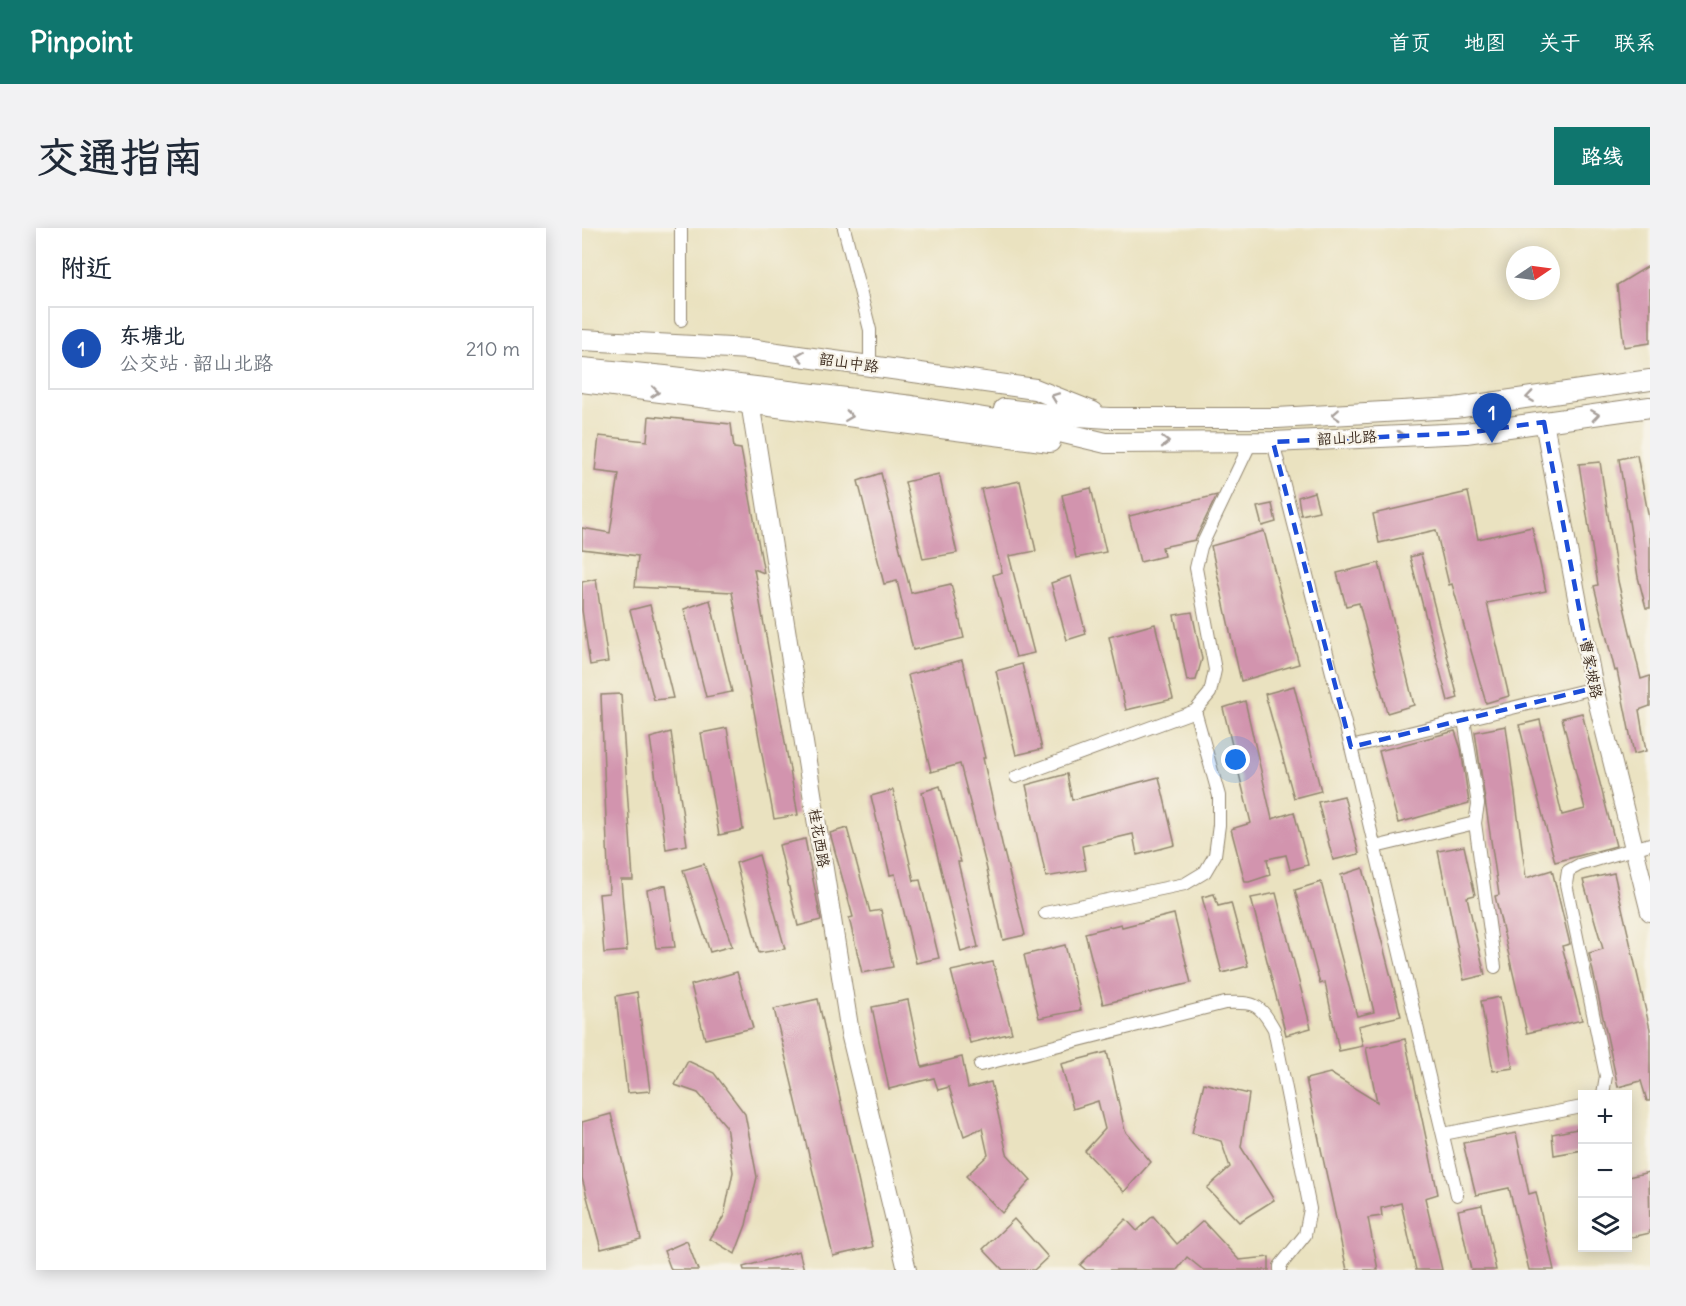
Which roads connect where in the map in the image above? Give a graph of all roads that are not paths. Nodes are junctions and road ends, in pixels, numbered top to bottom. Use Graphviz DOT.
graph roads {
  1 [pos="681,228"];
  2 [pos="844,228"];
  3 [pos="681,320"];
  4 [pos="583,345"];
  5 [pos="870,366"];
  6 [pos="582,368"];
  7 [pos="1650,380"];
  8 [pos="587,384"];
  9 [pos="750,402"];
  10 [pos="1650,407"];
  11 [pos="1109,418"];
  12 [pos="1045,421"];
  13 [pos="1544,422"];
  14 [pos="1106,442"];
  15 [pos="1251,442"];
  16 [pos="1273,442"];
  17 [pos="1594,688"];
  18 [pos="1195,711"];
  19 [pos="1464,720"];
  20 [pos="1351,747"];
  21 [pos="1016,777"];
  22 [pos="1475,823"];
  23 [pos="1642,845"];
  24 [pos="1375,847"];
  25 [pos="1650,912"];
  26 [pos="1045,913"];
  27 [pos="1495,968"];
  28 [pos="981,1065"];
  29 [pos="1604,1090"];
  30 [pos="1578,1108"];
  31 [pos="1443,1134"];
  32 [pos="1457,1195"];
  33 [pos="907,1270"];
  34 [pos="1280,1270"];
  1 -- 3 [label="street"];
  2 -- 5 [label="street"];
  5 -- 4 [label="main road, 韶山中路, one-way"];
  4 -- 12 [label="main road, 韶山中路"];
  11 -- 5 [label="main road, 韶山中路, one-way"];
  6 -- 12 [label="main road"];
  7 -- 11 [label="main road, 韶山北路, one-way"];
  8 -- 9 [label="main road, one-way"];
  9 -- 14 [label="main road, one-way"];
  9 -- 33 [label="street, 桂花西路"];
  13 -- 10 [label="main road, 韶山北路, one-way"];
  11 -- 12 [label="main road, 韶山北路"];
  12 -- 14 [label="main road, 韶山北路"];
  16 -- 13 [label="main road, 韶山北路, one-way"];
  13 -- 17 [label="street, 曹家坡路"];
  14 -- 15 [label="main road, 韶山北路, one-way"];
  15 -- 16 [label="main road, 韶山北路"];
  15 -- 18 [label="street"];
  16 -- 20 [label="street"];
  17 -- 19 [label="street"];
  17 -- 23 [label="street, 曹家坡路"];
  18 -- 21 [label="street"];
  18 -- 26 [label="street"];
  19 -- 20 [label="street"];
  19 -- 22 [label="street"];
  20 -- 24 [label="street"];
  22 -- 24 [label="street"];
  22 -- 27 [label="street"];
  23 -- 25 [label="street, 曹家坡路"];
  23 -- 29 [label="street"];
  24 -- 31 [label="street"];
  28 -- 34 [label="street"];
  30 -- 31 [label="street"];
  31 -- 32 [label="street"];
}
